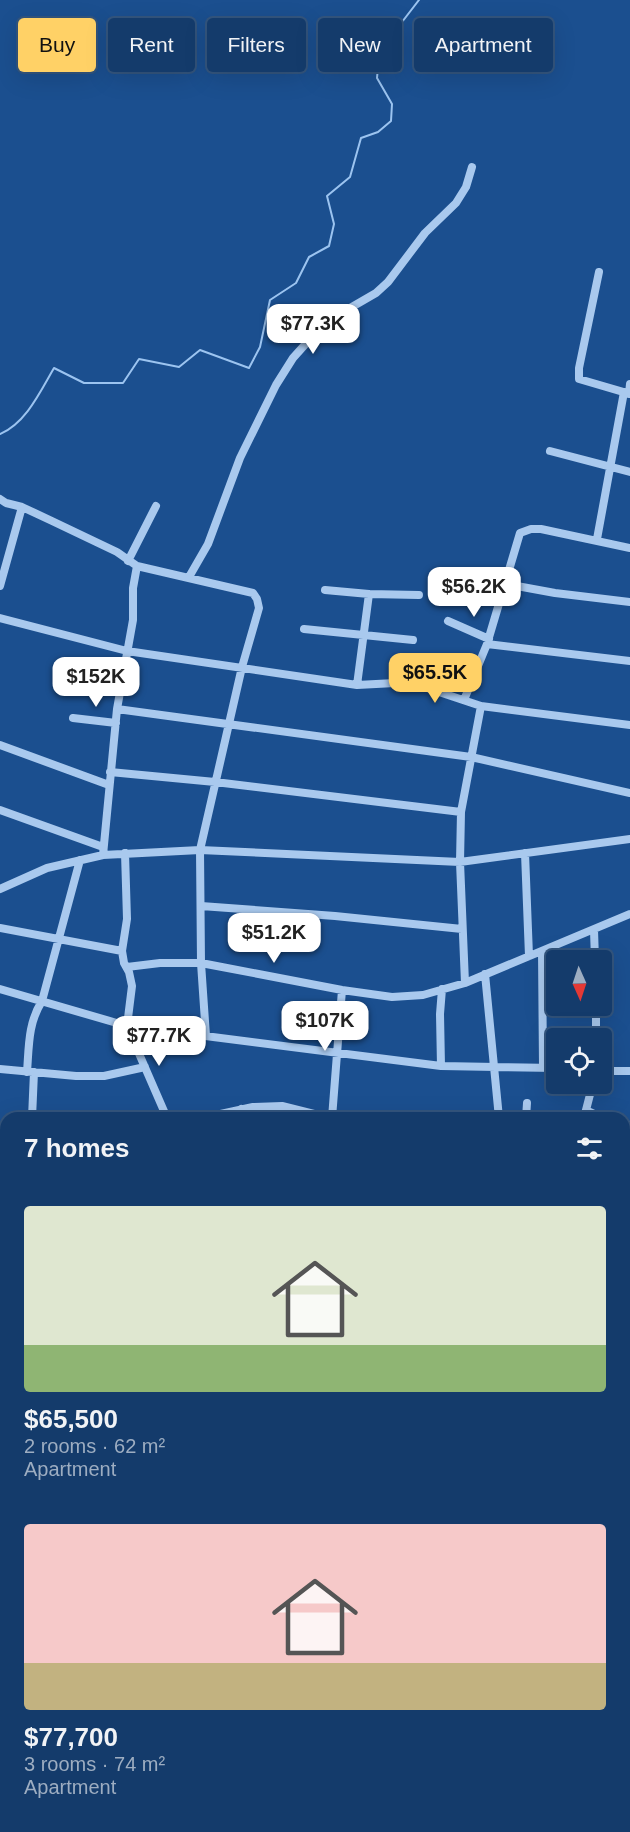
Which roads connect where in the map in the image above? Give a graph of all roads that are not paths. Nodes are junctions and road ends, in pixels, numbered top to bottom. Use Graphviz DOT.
graph roads {
  1 [pos="472,167"];
  2 [pos="599,272"];
  3 [pos="630,384"];
  4 [pos="627,393"];
  5 [pos="550,452"];
  6 [pos="610,467"];
  7 [pos="630,472"];
  8 [pos="0,499"];
  9 [pos="156,506"];
  10 [pos="22,507"];
  11 [pos="597,539"];
  12 [pos="630,548"];
  13 [pos="128,561"];
  14 [pos="137,566"];
  15 [pos="189,577"];
  16 [pos="506,584"];
  17 [pos="0,586"];
  18 [pos="325,590"];
  19 [pos="369,594"];
  20 [pos="420,595"];
  21 [pos="630,602"];
  22 [pos="0,618"];
  23 [pos="448,621"];
  24 [pos="304,629"];
  25 [pos="363,635"];
  26 [pos="413,640"];
  27 [pos="488,642"];
  28 [pos="128,651"];
  29 [pos="630,661"];
  30 [pos="242,667"];
  31 [pos="357,685"];
  32 [pos="464,700"];
  33 [pos="481,706"];
  34 [pos="117,709"];
  35 [pos="73,718"];
  36 [pos="116,723"];
  37 [pos="229,725"];
  38 [pos="630,725"];
  39 [pos="0,745"];
  40 [pos="471,757"];
  41 [pos="110,772"];
  42 [pos="215,782"];
  43 [pos="109,785"];
  44 [pos="630,793"];
  45 [pos="0,810"];
  46 [pos="461,812"];
  47 [pos="630,839"];
  48 [pos="200,850"];
  49 [pos="103,851"];
  50 [pos="125,853"];
  51 [pos="525,853"];
  52 [pos="80,860"];
  53 [pos="460,862"];
  54 [pos="0,889"];
  55 [pos="201,906"];
  56 [pos="630,914"];
  57 [pos="0,928"];
  58 [pos="462,929"];
  59 [pos="594,930"];
  60 [pos="59,940"];
  61 [pos="595,950"];
  62 [pos="122,951"];
  63 [pos="542,951"];
  64 [pos="529,956"];
  65 [pos="201,963"];
  66 [pos="127,968"];
  67 [pos="485,974"];
  68 [pos="465,982"];
  69 [pos="0,989"];
  70 [pos="442,989"];
  71 [pos="342,990"];
  72 [pos="42,1001"];
  73 [pos="127,1026"];
  74 [pos="206,1036"];
  75 [pos="338,1053"];
  76 [pos="441,1066"];
  77 [pos="145,1067"];
  78 [pos="495,1067"];
  79 [pos="543,1067"];
  80 [pos="546,1067"];
  81 [pos="0,1069"];
  82 [pos="612,1071"];
  83 [pos="630,1071"];
  84 [pos="30,1072"];
  85 [pos="590,1094"];
  86 [pos="527,1103"];
  87 [pos="241,1108"];
  88 [pos="32,1112"];
  89 [pos="164,1112"];
  90 [pos="225,1112"];
  91 [pos="243,1112"];
  92 [pos="295,1112"];
  93 [pos="332,1112"];
  94 [pos="499,1112"];
  95 [pos="526,1112"];
  96 [pos="586,1112"];
  1 -- 15 [label="street"];
  2 -- 4 [label="street"];
  3 -- 4 [label="street"];
  4 -- 6 [label="street"];
  5 -- 6 [label="street"];
  6 -- 7 [label="street"];
  6 -- 11 [label="street"];
  8 -- 10 [label="street"];
  9 -- 13 [label="street"];
  10 -- 13 [label="street"];
  10 -- 17 [label="street"];
  11 -- 12 [label="street"];
  11 -- 16 [label="street"];
  13 -- 14 [label="street"];
  14 -- 15 [label="street"];
  14 -- 28 [label="street"];
  15 -- 30 [label="street"];
  16 -- 21 [label="street"];
  16 -- 27 [label="street"];
  18 -- 19 [label="street"];
  19 -- 20 [label="street"];
  19 -- 25 [label="street"];
  22 -- 28 [label="street"];
  23 -- 27 [label="street"];
  24 -- 25 [label="street"];
  25 -- 26 [label="street"];
  25 -- 31 [label="street"];
  27 -- 29 [label="street"];
  27 -- 32 [label="street"];
  28 -- 30 [label="street"];
  28 -- 34 [label="street"];
  30 -- 31 [label="street"];
  30 -- 37 [label="street"];
  31 -- 32 [label="street"];
  32 -- 33 [label="street"];
  33 -- 38 [label="street"];
  33 -- 40 [label="street"];
  34 -- 36 [label="street"];
  34 -- 37 [label="street"];
  35 -- 36 [label="street"];
  36 -- 41 [label="street"];
  37 -- 40 [label="street"];
  37 -- 42 [label="street"];
  39 -- 43 [label="street"];
  40 -- 44 [label="street"];
  40 -- 46 [label="street"];
  41 -- 42 [label="street"];
  41 -- 43 [label="street"];
  42 -- 46 [label="street"];
  42 -- 48 [label="street"];
  43 -- 49 [label="street"];
  45 -- 49 [label="street"];
  46 -- 53 [label="street"];
  47 -- 51 [label="street"];
  48 -- 50 [label="street"];
  48 -- 53 [label="street"];
  48 -- 55 [label="street"];
  49 -- 50 [label="street"];
  49 -- 52 [label="street"];
  50 -- 62 [label="street"];
  51 -- 53 [label="street"];
  51 -- 64 [label="street"];
  52 -- 54 [label="street"];
  52 -- 60 [label="street"];
  53 -- 58 [label="street"];
  55 -- 58 [label="street"];
  55 -- 65 [label="street"];
  56 -- 59 [label="street"];
  57 -- 60 [label="street"];
  58 -- 68 [label="street"];
  59 -- 61 [label="street"];
  59 -- 63 [label="street"];
  60 -- 62 [label="street"];
  60 -- 72 [label="street"];
  62 -- 66 [label="street"];
  63 -- 64 [label="street"];
  63 -- 79 [label="street"];
  64 -- 67 [label="street"];
  65 -- 66 [label="street"];
  65 -- 71 [label="street"];
  65 -- 74 [label="street"];
  66 -- 73 [label="street"];
  67 -- 68 [label="street"];
  67 -- 78 [label="street"];
  68 -- 70 [label="street"];
  69 -- 72 [label="street"];
  70 -- 71 [label="street"];
  70 -- 76 [label="street"];
  71 -- 75 [label="street"];
  72 -- 73 [label="street"];
  72 -- 84 [label="street"];
  73 -- 74 [label="street"];
  73 -- 77 [label="street"];
  74 -- 75 [label="street"];
  75 -- 76 [label="street"];
  75 -- 93 [label="street"];
  76 -- 78 [label="street"];
  77 -- 84 [label="street"];
  77 -- 89 [label="street"];
  78 -- 79 [label="street"];
  78 -- 94 [label="street"];
  79 -- 80 [label="street"];
  81 -- 84 [label="street"];
  82 -- 83 [label="street"];
  84 -- 88 [label="street"];
  85 -- 96 [label="street"];
  86 -- 95 [label="street"];
  87 -- 90 [label="street"];
  87 -- 91 [label="street"];
  87 -- 92 [label="street"];
}
